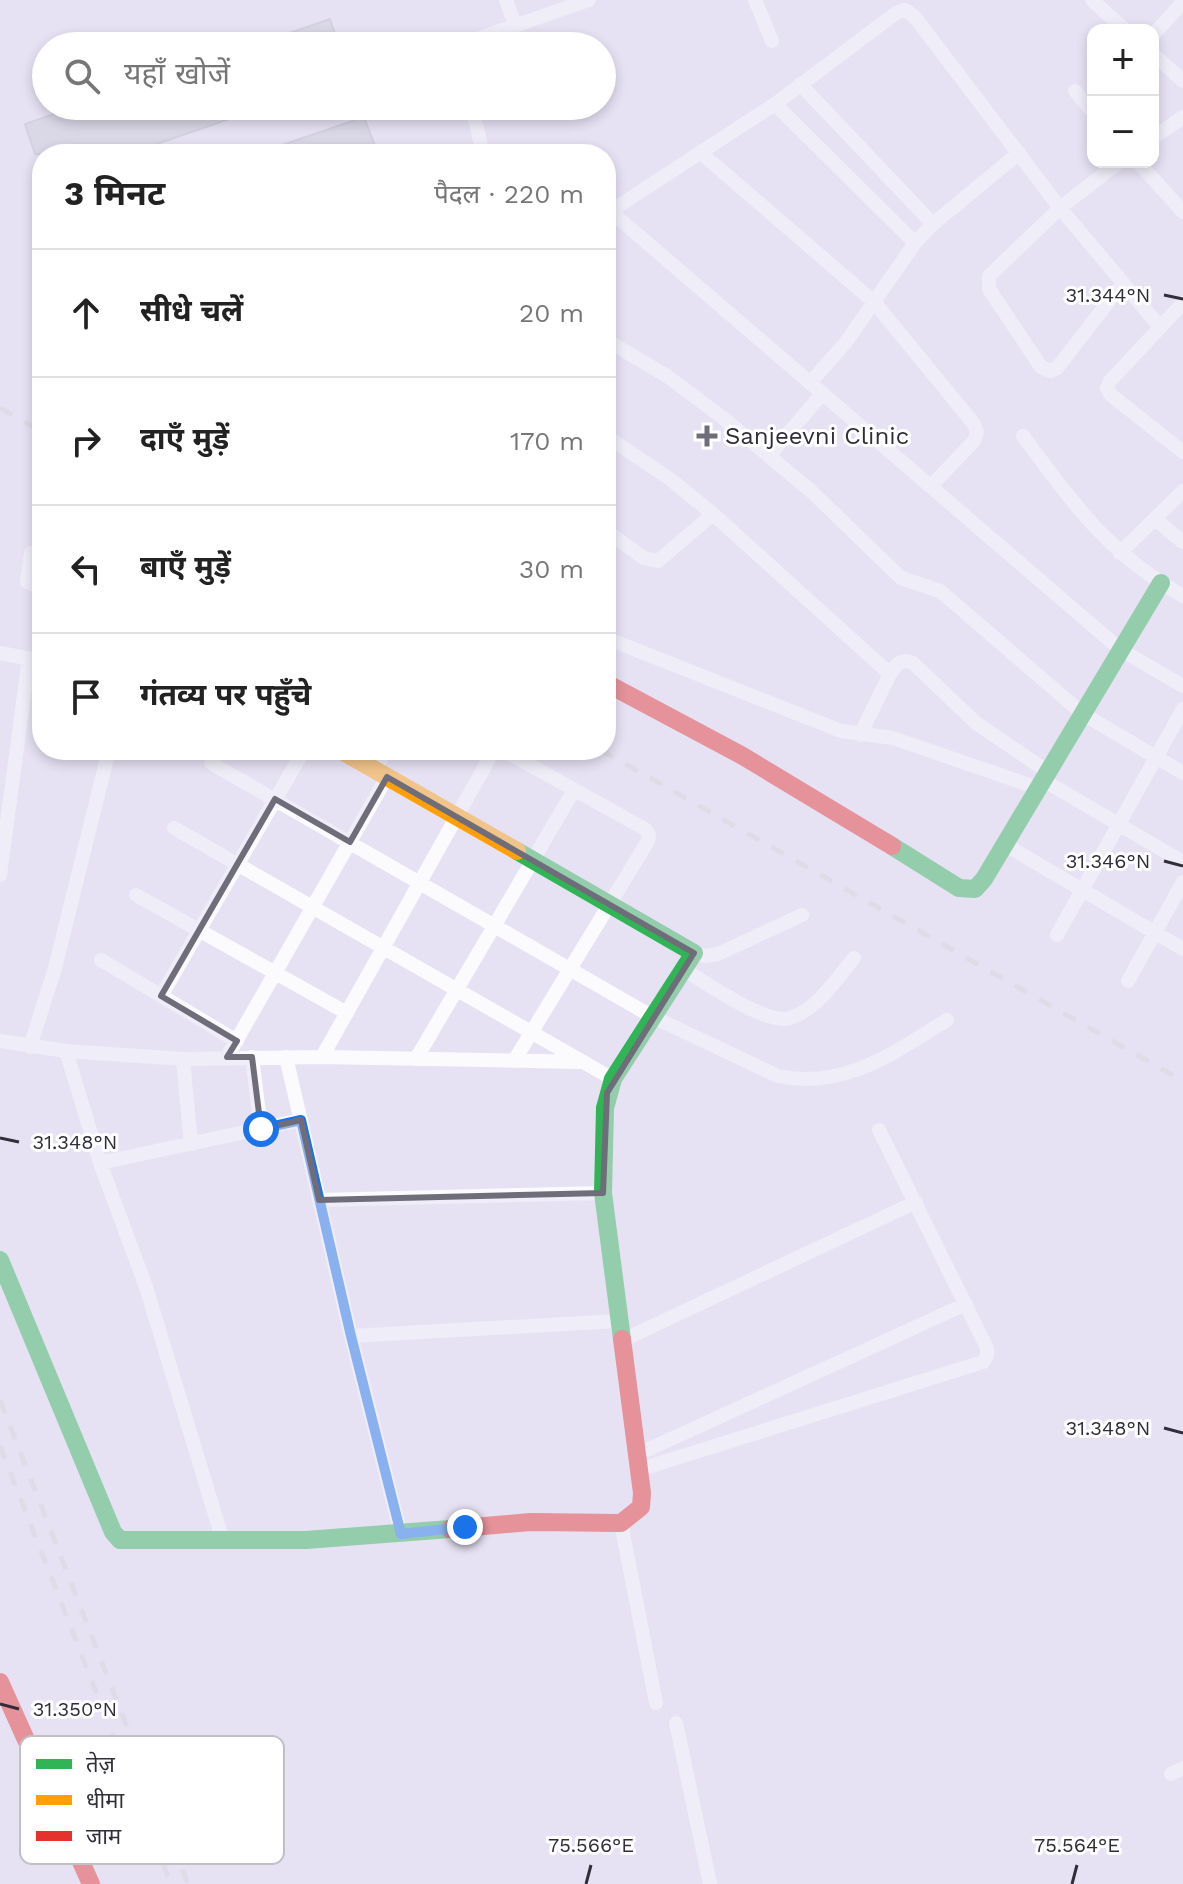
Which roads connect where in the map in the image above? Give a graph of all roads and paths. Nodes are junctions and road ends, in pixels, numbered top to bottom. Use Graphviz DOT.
graph roads {
  1 [pos="506,0"];
  2 [pos="589,0"];
  3 [pos="755,0"];
  4 [pos="1092,0"];
  5 [pos="1183,2"];
  6 [pos="1118,24"];
  7 [pos="515,25"];
  8 [pos="1159,28"];
  9 [pos="496,32"];
  10 [pos="772,41"];
  11 [pos="1159,59"];
  12 [pos="1183,81"];
  13 [pos="800,84"];
  14 [pos="1075,91"];
  15 [pos="775,104"];
  16 [pos="1087,105"];
  17 [pos="1183,117"];
  18 [pos="475,120"];
  19 [pos="1159,134"];
  20 [pos="481,144"];
  21 [pos="701,153"];
  22 [pos="1019,153"];
  23 [pos="1111,168"];
  24 [pos="1143,168"];
  25 [pos="616,207"];
  26 [pos="1060,208"];
  27 [pos="1183,212"];
  28 [pos="616,219"];
  29 [pos="933,224"];
  30 [pos="915,243"];
  31 [pos="1123,283"];
  32 [pos="874,302"];
  33 [pos="1181,310"];
  34 [pos="1160,327"];
  35 [pos="616,346"];
  36 [pos="810,383"];
  37 [pos="822,394"];
  38 [pos="1023,436"];
  39 [pos="616,443"];
  40 [pos="1183,452"];
  41 [pos="769,456"];
  42 [pos="931,486"];
  43 [pos="1183,491"];
  44 [pos="713,514"];
  45 [pos="1155,519"];
  46 [pos="616,538"];
  47 [pos="1183,542"];
  48 [pos="31,553"];
  49 [pos="1120,553"];
  50 [pos="1161,583"];
  51 [pos="32,584"];
  52 [pos="1183,596"];
  53 [pos="616,642"];
  54 [pos="1121,650"];
  55 [pos="0,653"];
  56 [pos="32,659"];
  57 [pos="890,674"];
  58 [pos="32,680"];
  59 [pos="1183,686"];
  60 [pos="616,688"];
  61 [pos="1183,709"];
  62 [pos="1083,714"];
  63 [pos="860,735"];
  64 [pos="1156,758"];
  65 [pos="107,760"];
  66 [pos="298,760"];
  67 [pos="358,760"];
  68 [pos="384,760"];
  69 [pos="488,760"];
  70 [pos="521,760"];
  71 [pos="211,763"];
  72 [pos="381,773"];
  73 [pos="1183,773"];
  74 [pos="1043,780"];
  75 [pos="574,790"];
  76 [pos="275,799"];
  77 [pos="457,817"];
  78 [pos="1119,824"];
  79 [pos="3,828"];
  80 [pos="174,828"];
  81 [pos="350,842"];
  82 [pos="1004,844"];
  83 [pos="533,860"];
  84 [pos="1183,862"];
  85 [pos="238,865"];
  86 [pos="0,875"];
  87 [pos="1183,882"];
  88 [pos="420,883"];
  89 [pos="1082,890"];
  90 [pos="136,895"];
  91 [pos="609,904"];
  92 [pos="313,907"];
  93 [pos="802,915"];
  94 [pos="494,926"];
  95 [pos="199,930"];
  96 [pos="1155,933"];
  97 [pos="1057,935"];
  98 [pos="383,948"];
  99 [pos="1183,949"];
  100 [pos="694,953"];
  101 [pos="854,958"];
  102 [pos="101,960"];
  103 [pos="570,969"];
  104 [pos="683,969"];
  105 [pos="276,973"];
  106 [pos="1128,981"];
  107 [pos="457,990"];
  108 [pos="161,996"];
  109 [pos="347,1013"];
  110 [pos="653,1017"];
  111 [pos="947,1020"];
  112 [pos="531,1032"];
  113 [pos="0,1041"];
  114 [pos="237,1041"];
  115 [pos="30,1047"];
  116 [pos="66,1051"];
  117 [pos="227,1057"];
  118 [pos="252,1057"];
  119 [pos="286,1057"];
  120 [pos="322,1057"];
  121 [pos="183,1059"];
  122 [pos="416,1059"];
  123 [pos="514,1061"];
  124 [pos="583,1062"];
  125 [pos="613,1079"];
  126 [pos="301,1120"];
  127 [pos="261,1129"];
  128 [pos="879,1130"];
  129 [pos="191,1144"];
  130 [pos="100,1163"];
  131 [pos="603,1193"];
  132 [pos="319,1200"];
  133 [pos="916,1202"];
  134 [pos="0,1260"];
  135 [pos="966,1304"];
  136 [pos="619,1321"];
  137 [pos="351,1336"];
  138 [pos="621,1341"];
  139 [pos="637,1462"];
  140 [pos="621,1523"];
  141 [pos="401,1534"];
  142 [pos="223,1541"];
  143 [pos="0,1682"];
  144 [pos="656,1703"];
  145 [pos="676,1723"];
  146 [pos="24,1736"];
  147 [pos="82,1864"];
  148 [pos="91,1884"];
  149 [pos="710,1884"];
  1 -- 7 [label="street"];
  2 -- 7 [label="street"];
  3 -- 10 [label="street"];
  4 -- 6 [label="street"];
  5 -- 8 [label="street"];
  7 -- 9 [label="street"];
  11 -- 12 [label="street"];
  13 -- 15 [label="street"];
  13 -- 22 [label="street"];
  13 -- 29 [label="street"];
  14 -- 16 [label="street"];
  15 -- 21 [label="street"];
  15 -- 30 [label="street"];
  17 -- 19 [label="street"];
  18 -- 20 [label="street"];
  21 -- 25 [label="street"];
  21 -- 32 [label="street"];
  22 -- 26 [label="street"];
  22 -- 29 [label="street"];
  23 -- 26 [label="street"];
  24 -- 27 [label="street"];
  26 -- 31 [label="street"];
  26 -- 31 [label="street"];
  28 -- 36 [label="street"];
  29 -- 30 [label="street"];
  30 -- 32 [label="street"];
  31 -- 34 [label="street"];
  32 -- 36 [label="street"];
  32 -- 42 [label="street"];
  33 -- 34 [label="street"];
  34 -- 40 [label="street"];
  35 -- 41 [label="street"];
  36 -- 37 [label="street"];
  37 -- 41 [label="street"];
  37 -- 42 [label="street"];
  38 -- 49 [label="street"];
  39 -- 44 [label="street"];
  41 -- 62 [label="street"];
  42 -- 54 [label="street"];
  43 -- 45 [label="street"];
  44 -- 46 [label="street"];
  44 -- 57 [label="street"];
  45 -- 47 [label="street"];
  45 -- 49 [label="street"];
  48 -- 51 [label="street"];
  49 -- 50 [label="street"];
  50 -- 52 [label="street"];
  50 -- 54 [label="street"];
  53 -- 63 [label="street"];
  54 -- 59 [label="street"];
  54 -- 62 [label="street"];
  55 -- 56 [label="street"];
  57 -- 63 [label="street"];
  57 -- 74 [label="street"];
  58 -- 79 [label="street"];
  60 -- 82 [label="street"];
  61 -- 64 [label="street"];
  62 -- 64 [label="street"];
  62 -- 74 [label="street"];
  63 -- 74 [label="street"];
  64 -- 73 [label="street"];
  64 -- 78 [label="street"];
  65 -- 115 [label="street"];
  66 -- 76 [label="street"];
  67 -- 72 [label="street"];
  68 -- 72 [label="street"];
  69 -- 77 [label="street"];
  70 -- 75 [label="street"];
  71 -- 76 [label="street"];
  72 -- 77 [label="street"];
  72 -- 81 [label="street"];
  74 -- 78 [label="street"];
  74 -- 82 [label="street"];
  75 -- 83 [label="street"];
  75 -- 91 [label="street"];
  76 -- 81 [label="street"];
  76 -- 85 [label="street"];
  77 -- 83 [label="street"];
  77 -- 88 [label="street"];
  78 -- 84 [label="street"];
  78 -- 89 [label="street"];
  79 -- 86 [label="street"];
  80 -- 85 [label="street"];
  81 -- 88 [label="street"];
  81 -- 92 [label="street"];
  82 -- 89 [label="street"];
  83 -- 91 [label="street"];
  83 -- 94 [label="street"];
  85 -- 92 [label="street"];
  85 -- 95 [label="street"];
  87 -- 96 [label="street"];
  88 -- 94 [label="street"];
  88 -- 98 [label="street"];
  89 -- 96 [label="street"];
  89 -- 97 [label="street"];
  90 -- 95 [label="street"];
  91 -- 100 [label="street"];
  91 -- 103 [label="street"];
  92 -- 98 [label="street"];
  92 -- 105 [label="street"];
  93 -- 100 [label="street"];
  94 -- 103 [label="street"];
  94 -- 107 [label="street"];
  95 -- 105 [label="street"];
  95 -- 108 [label="street"];
  96 -- 99 [label="street"];
  96 -- 106 [label="street"];
  98 -- 107 [label="street"];
  98 -- 109 [label="street"];
  100 -- 104 [label="street"];
  101 -- 104 [label="street"];
  102 -- 108 [label="street"];
  103 -- 110 [label="street"];
  103 -- 112 [label="street"];
  104 -- 110 [label="street"];
  105 -- 109 [label="street"];
  105 -- 114 [label="street"];
  107 -- 112 [label="street"];
  107 -- 122 [label="street"];
  108 -- 114 [label="street"];
  109 -- 120 [label="street"];
  110 -- 111 [label="street"];
  110 -- 125 [label="street"];
  112 -- 123 [label="street"];
  112 -- 124 [label="street"];
  113 -- 115 [label="street"];
  114 -- 117 [label="street"];
  115 -- 116 [label="street"];
  116 -- 121 [label="street"];
  116 -- 130 [label="street"];
  117 -- 118 [label="street"];
  117 -- 121 [label="street"];
  118 -- 119 [label="street"];
  118 -- 127 [label="street"];
  119 -- 120 [label="street"];
  119 -- 126 [label="street"];
  120 -- 122 [label="street"];
  121 -- 129 [label="street"];
  122 -- 123 [label="street"];
  123 -- 124 [label="street"];
  124 -- 125 [label="street"];
  125 -- 131 [label="street"];
  126 -- 127 [label="street"];
  126 -- 132 [label="street"];
  127 -- 129 [label="street"];
  128 -- 133 [label="street"];
  129 -- 130 [label="street"];
  130 -- 142 [label="street"];
  131 -- 132 [label="street"];
  131 -- 136 [label="street"];
  132 -- 137 [label="street"];
  133 -- 135 [label="street"];
  133 -- 138 [label="street"];
  134 -- 142 [label="street"];
  135 -- 139 [label="street"];
  135 -- 139 [label="street"];
  136 -- 137 [label="street"];
  136 -- 138 [label="street"];
  137 -- 141 [label="street"];
  138 -- 139 [label="street"];
  139 -- 140 [label="street"];
  140 -- 141 [label="street"];
  140 -- 144 [label="street"];
  141 -- 142 [label="street"];
  143 -- 146 [label="street"];
  145 -- 149 [label="street"];
  147 -- 148 [label="street"];
}
